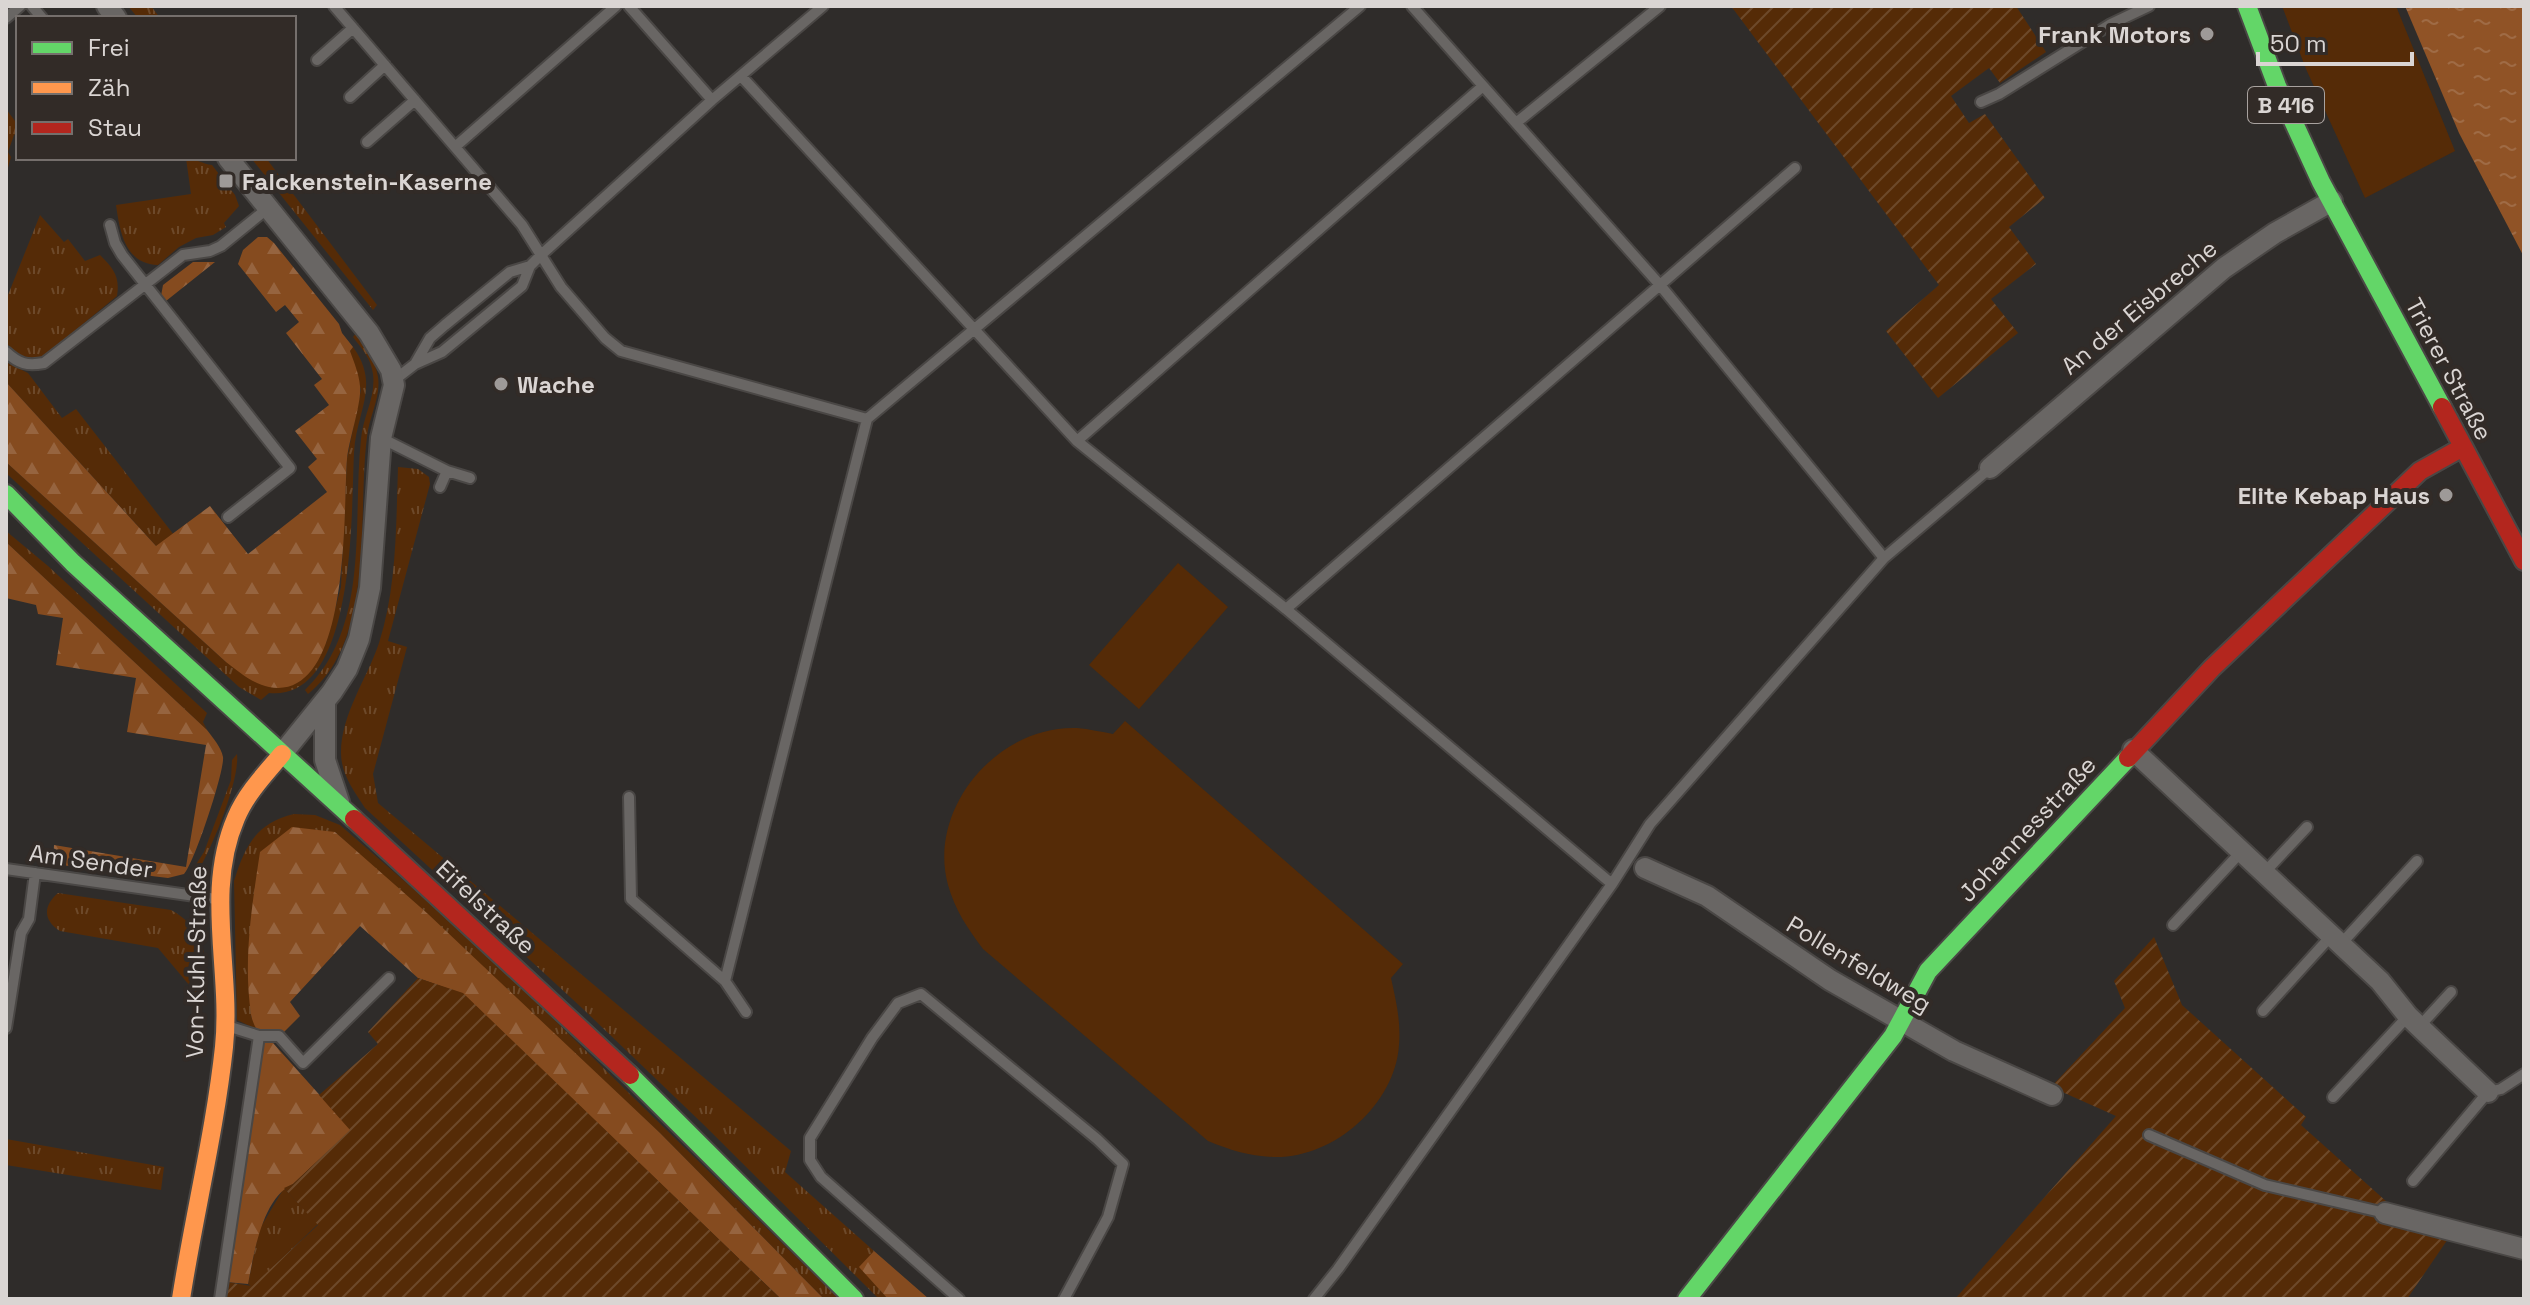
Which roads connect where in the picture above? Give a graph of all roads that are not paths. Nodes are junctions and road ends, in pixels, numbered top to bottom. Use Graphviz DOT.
graph roads {
  1 [pos="20,6"];
  2 [pos="334,6"];
  3 [pos="616,6"];
  4 [pos="629,6"];
  5 [pos="1360,6"];
  6 [pos="1412,6"];
  7 [pos="1660,6"];
  8 [pos="2149,6"];
  9 [pos="2247,6"];
  10 [pos="820,7"];
  11 [pos="6,18"];
  12 [pos="353,28"];
  13 [pos="317,60"];
  14 [pos="385,65"];
  15 [pos="741,76"];
  16 [pos="1483,86"];
  17 [pos="350,97"];
  18 [pos="415,100"];
  19 [pos="712,100"];
  20 [pos="1981,102"];
  21 [pos="1516,123"];
  22 [pos="367,142"];
  23 [pos="455,147"];
  24 [pos="230,160"];
  25 [pos="1795,168"];
  26 [pos="2332,201"];
  27 [pos="268,208"];
  28 [pos="110,225"];
  29 [pos="541,255"];
  30 [pos="530,266"];
  31 [pos="145,283"];
  32 [pos="1660,285"];
  33 [pos="973,330"];
  34 [pos="6,352"];
  35 [pos="415,364"];
  36 [pos="393,381"];
  37 [pos="867,419"];
  38 [pos="381,438"];
  39 [pos="1077,441"];
  40 [pos="2463,447"];
  41 [pos="1990,468"];
  42 [pos="447,471"];
  43 [pos="470,478"];
  44 [pos="440,487"];
  45 [pos="6,494"];
  46 [pos="6,515"];
  47 [pos="228,517"];
  48 [pos="1884,558"];
  49 [pos="2524,561"];
  50 [pos="73,563"];
  51 [pos="1286,609"];
  52 [pos="325,703"];
  53 [pos="2133,750"];
  54 [pos="282,754"];
  55 [pos="629,797"];
  56 [pos="341,806"];
  57 [pos="2307,827"];
  58 [pos="2241,852"];
  59 [pos="2417,861"];
  60 [pos="1645,868"];
  61 [pos="6,869"];
  62 [pos="35,873"];
  63 [pos="2264,873"];
  64 [pos="1612,884"];
  65 [pos="218,899"];
  66 [pos="2173,925"];
  67 [pos="2336,940"];
  68 [pos="389,978"];
  69 [pos="725,981"];
  70 [pos="2451,992"];
  71 [pos="2263,1011"];
  72 [pos="746,1012"];
  73 [pos="1900,1019"];
  74 [pos="2413,1022"];
  75 [pos="225,1025"];
  76 [pos="6,1028"];
  77 [pos="259,1036"];
  78 [pos="2524,1074"];
  79 [pos="2488,1092"];
  80 [pos="2052,1095"];
  81 [pos="2333,1097"];
  82 [pos="2149,1135"];
  83 [pos="2413,1181"];
  84 [pos="2385,1213"];
  85 [pos="2524,1249"];
  86 [pos="181,1299"];
  87 [pos="220,1299"];
  88 [pos="854,1299"];
  89 [pos="959,1299"];
  90 [pos="1064,1299"];
  91 [pos="1314,1299"];
  92 [pos="1687,1299"];
  1 -- 11 [label="lane"];
  2 -- 12 [label="lane"];
  3 -- 23 [label="lane"];
  4 -- 19 [label="lane"];
  5 -- 33 [label="lane"];
  6 -- 16 [label="lane"];
  7 -- 21 [label="lane"];
  8 -- 20 [label="lane"];
  9 -- 26 [label="street, B 416"];
  10 -- 15 [label="lane"];
  12 -- 13 [label="lane"];
  12 -- 14 [label="lane"];
  14 -- 17 [label="lane"];
  14 -- 18 [label="lane"];
  15 -- 19 [label="lane"];
  15 -- 33 [label="lane"];
  16 -- 21 [label="lane"];
  16 -- 39 [label="lane"];
  18 -- 22 [label="lane"];
  18 -- 23 [label="lane"];
  19 -- 29 [label="lane"];
  21 -- 32 [label="lane"];
  23 -- 29 [label="lane"];
  24 -- 27 [label="street"];
  25 -- 32 [label="lane"];
  26 -- 40 [label="street, Trierer Straße / B 416"];
  26 -- 41 [label="street, An der Eisbreche"];
  27 -- 31 [label="lane"];
  27 -- 36 [label="street"];
  28 -- 31 [label="lane"];
  29 -- 30 [label="lane"];
  29 -- 37 [label="lane"];
  30 -- 35 [label="lane"];
  30 -- 35 [label="lane"];
  31 -- 34 [label="lane"];
  31 -- 47 [label="lane"];
  32 -- 48 [label="lane"];
  32 -- 51 [label="lane"];
  33 -- 37 [label="lane"];
  33 -- 39 [label="lane"];
  35 -- 36 [label="lane"];
  36 -- 38 [label="street, Von-Kuhl-Straße"];
  37 -- 69 [label="lane"];
  38 -- 42 [label="lane"];
  38 -- 52 [label="street, Von-Kuhl-Straße"];
  39 -- 51 [label="lane"];
  40 -- 49 [label="street, Trierer Straße / B 416"];
  40 -- 53 [label="street, Johannesstraße"];
  41 -- 48 [label="lane"];
  42 -- 43 [label="lane"];
  42 -- 44 [label="lane"];
  45 -- 50 [label="street, Eifelstraße"];
  46 -- 50 [label="street, Eifelstraße"];
  48 -- 64 [label="lane"];
  50 -- 54 [label="street, Eifelstraße"];
  51 -- 64 [label="lane"];
  52 -- 54 [label="street, Von-Kuhl-Straße"];
  52 -- 56 [label="street"];
  53 -- 58 [label="street"];
  53 -- 73 [label="street, Johannesstraße"];
  54 -- 56 [label="street, Eifelstraße"];
  54 -- 65 [label="street, Von-Kuhl-Straße"];
  55 -- 69 [label="lane"];
  56 -- 88 [label="street, Eifelstraße"];
  57 -- 63 [label="lane"];
  58 -- 63 [label="street"];
  58 -- 66 [label="lane"];
  59 -- 67 [label="lane"];
  60 -- 73 [label="street, Pollenfeldweg"];
  61 -- 62 [label="lane, Am Sender"];
  62 -- 65 [label="lane, Am Sender"];
  62 -- 76 [label="lane"];
  63 -- 67 [label="street"];
  64 -- 91 [label="lane"];
  65 -- 75 [label="street, Von-Kuhl-Straße"];
  67 -- 71 [label="lane"];
  67 -- 74 [label="street"];
  68 -- 77 [label="lane"];
  69 -- 72 [label="lane"];
  70 -- 74 [label="lane"];
  73 -- 80 [label="street, Pollenfeldweg"];
  73 -- 92 [label="street, Johannesstraße"];
  74 -- 79 [label="street"];
  74 -- 81 [label="lane"];
  75 -- 77 [label="lane"];
  75 -- 86 [label="street, Von-Kuhl-Straße"];
  77 -- 87 [label="lane"];
  78 -- 79 [label="lane"];
  79 -- 83 [label="lane"];
  82 -- 84 [label="lane"];
  84 -- 85 [label="street"];
  89 -- 90 [label="lane"];
}
